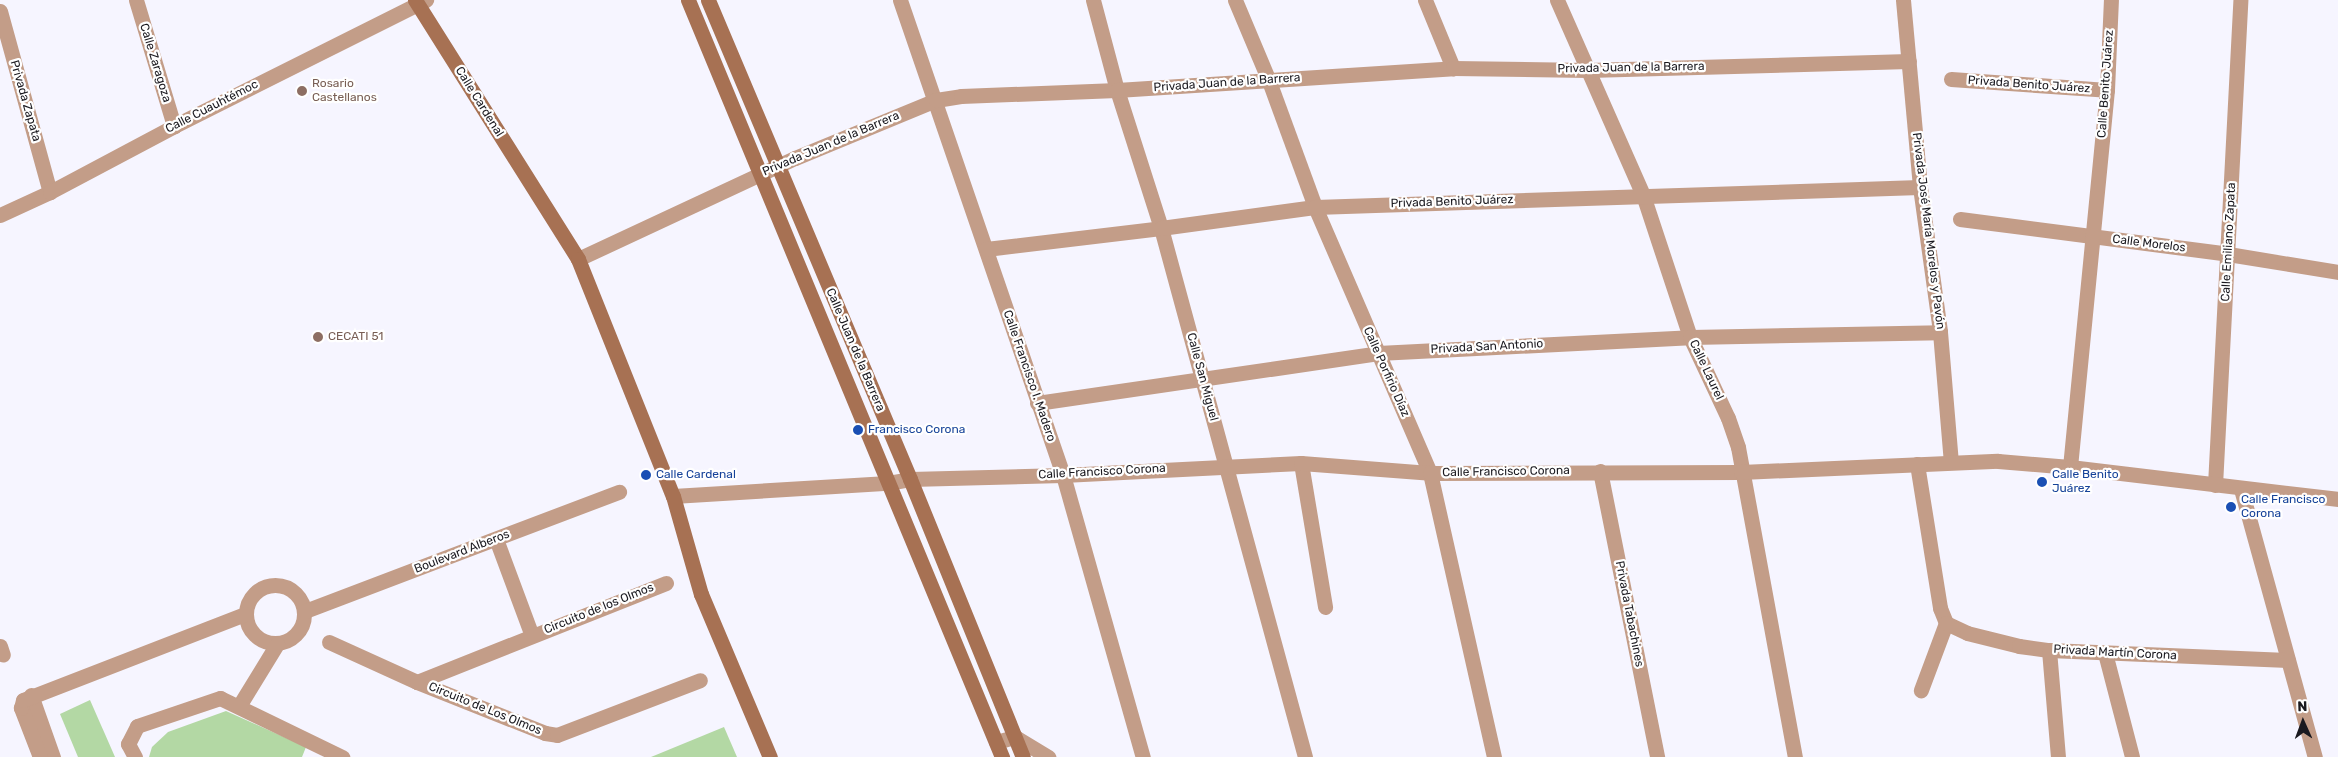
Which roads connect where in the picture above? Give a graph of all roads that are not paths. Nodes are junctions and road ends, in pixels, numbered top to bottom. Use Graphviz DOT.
graph roads {
  1 [pos="136,0"];
  2 [pos="688,0"];
  3 [pos="708,0"];
  4 [pos="900,0"];
  5 [pos="1093,0"];
  6 [pos="1235,0"];
  7 [pos="1425,0"];
  8 [pos="1557,0"];
  9 [pos="1903,0"];
  10 [pos="2111,0"];
  11 [pos="2240,0"];
  12 [pos="419,1"];
  13 [pos="0,11"];
  14 [pos="1909,61"];
  15 [pos="1453,68"];
  16 [pos="1588,70"];
  17 [pos="1951,79"];
  18 [pos="1269,81"];
  19 [pos="1117,90"];
  20 [pos="2107,90"];
  21 [pos="936,100"];
  22 [pos="174,126"];
  23 [pos="776,166"];
  24 [pos="760,173"];
  25 [pos="1920,187"];
  26 [pos="50,192"];
  27 [pos="1643,195"];
  28 [pos="1315,207"];
  29 [pos="0,215"];
  30 [pos="1960,219"];
  31 [pos="1161,228"];
  32 [pos="2092,236"];
  33 [pos="986,249"];
  34 [pos="2228,254"];
  35 [pos="578,258"];
  36 [pos="2338,272"];
  37 [pos="1940,332"];
  38 [pos="1690,337"];
  39 [pos="1378,353"];
  40 [pos="1203,378"];
  41 [pos="1037,403"];
  42 [pos="1301,462"];
  43 [pos="1952,462"];
  44 [pos="1917,464"];
  45 [pos="1226,465"];
  46 [pos="2070,467"];
  47 [pos="1600,471"];
  48 [pos="1741,472"];
  49 [pos="1430,473"];
  50 [pos="1063,476"];
  51 [pos="910,479"];
  52 [pos="888,483"];
  53 [pos="2215,485"];
  54 [pos="2241,489"];
  55 [pos="620,492"];
  56 [pos="673,496"];
  57 [pos="2338,499"];
  58 [pos="496,539"];
  59 [pos="666,583"];
  60 [pos="1326,608"];
  61 [pos="305,611"];
  62 [pos="246,614"];
  63 [pos="1946,623"];
  64 [pos="532,636"];
  65 [pos="329,642"];
  66 [pos="277,644"];
  67 [pos="2049,650"];
  68 [pos="2105,653"];
  69 [pos="2288,660"];
  70 [pos="700,680"];
  71 [pos="417,682"];
  72 [pos="1921,690"];
  73 [pos="31,695"];
  74 [pos="239,706"];
  75 [pos="1015,737"];
  76 [pos="996,742"];
  77 [pos="40,757"];
  78 [pos="53,757"];
  79 [pos="136,757"];
  80 [pos="342,757"];
  81 [pos="770,757"];
  82 [pos="1002,757"];
  83 [pos="1024,757"];
  84 [pos="1048,757"];
  85 [pos="1143,757"];
  86 [pos="1305,757"];
  87 [pos="1494,757"];
  88 [pos="1657,757"];
  89 [pos="1795,757"];
  90 [pos="2058,757"];
  91 [pos="2132,757"];
  92 [pos="2315,757"];
  1 -- 22 [label="street, Calle Zaragoza"];
  2 -- 24 [label="main road, Calle Juan de la Barrera"];
  3 -- 23 [label="main road, Calle Juan de la Barrera"];
  4 -- 21 [label="street, Calle Francisco I. Madero"];
  5 -- 19 [label="street, Calle San Miguel"];
  6 -- 18 [label="street, Calle Porfirio Díaz"];
  7 -- 15 [label="street"];
  8 -- 16 [label="street, Calle Laurel"];
  9 -- 14 [label="street, Privada José María Morelos y Pavón"];
  10 -- 20 [label="street, Calle Benito Juárez"];
  11 -- 34 [label="street, Calle Emiliano Zapata"];
  12 -- 22 [label="street, Calle Cuauhtémoc"];
  12 -- 35 [label="main road, Calle Cardenal"];
  13 -- 26 [label="street, Privada Zapata"];
  14 -- 16 [label="street, Privada Juan de la Barrera"];
  14 -- 25 [label="street, Privada José María Morelos y Pavón"];
  15 -- 16 [label="street, Privada Juan de la Barrera"];
  15 -- 18 [label="street, Privada Juan de la Barrera"];
  16 -- 27 [label="street, Calle Laurel"];
  17 -- 20 [label="street, Privada Benito Juárez"];
  18 -- 19 [label="street, Privada Juan de la Barrera"];
  18 -- 28 [label="street, Calle Porfirio Díaz"];
  19 -- 21 [label="street, Privada Juan de la Barrera"];
  19 -- 31 [label="street, Calle San Miguel"];
  20 -- 32 [label="street, Calle Benito Juárez"];
  21 -- 23 [label="street, Privada Juan de la Barrera"];
  21 -- 33 [label="street, Calle Francisco I. Madero"];
  22 -- 26 [label="street, Calle Cuauhtémoc"];
  23 -- 24 [label="street, Privada Juan de la Barrera"];
  23 -- 51 [label="main road, Calle Juan de la Barrera"];
  24 -- 35 [label="street, Privada Juan de la Barrera"];
  24 -- 52 [label="main road, Calle Juan de la Barrera"];
  25 -- 27 [label="street, Privada Benito Juárez"];
  25 -- 37 [label="street, Privada José María Morelos y Pavón"];
  26 -- 29 [label="street, Calle Cuauhtémoc"];
  27 -- 28 [label="street, Privada Benito Juárez"];
  27 -- 38 [label="street, Calle Laurel"];
  28 -- 31 [label="street, Privada Benito Juárez"];
  28 -- 39 [label="street, Calle Porfirio Díaz"];
  30 -- 32 [label="street, Calle Morelos"];
  31 -- 33 [label="street, Privada Benito Juárez"];
  31 -- 40 [label="street, Calle San Miguel"];
  32 -- 34 [label="street, Calle Morelos"];
  32 -- 46 [label="street, Calle Benito Juárez"];
  33 -- 41 [label="street, Calle Francisco I. Madero"];
  34 -- 36 [label="street, Calle Morelos"];
  34 -- 53 [label="street, Calle Emiliano Zapata"];
  35 -- 56 [label="main road, Calle Cardenal"];
  37 -- 38 [label="street, Privada San Antonio"];
  37 -- 43 [label="street, Privada José María Morelos y Pavón"];
  38 -- 39 [label="street, Privada San Antonio"];
  38 -- 48 [label="street, Calle Laurel"];
  39 -- 40 [label="street, Privada San Antonio"];
  39 -- 49 [label="street, Calle Porfirio Díaz"];
  40 -- 41 [label="street, Privada San Antonio"];
  40 -- 45 [label="street, Calle San Miguel"];
  41 -- 50 [label="street, Calle Francisco I. Madero"];
  42 -- 45 [label="street, Calle Francisco Corona"];
  42 -- 49 [label="street, Calle Francisco Corona"];
  42 -- 60 [label="street"];
  43 -- 44 [label="street, Calle Francisco Corona"];
  43 -- 46 [label="street, Calle Francisco Corona"];
  44 -- 48 [label="street, Calle Francisco Corona"];
  44 -- 63 [label="street"];
  45 -- 50 [label="street, Calle Francisco Corona"];
  45 -- 86 [label="street, Calle San Miguel"];
  46 -- 53 [label="street, Calle Francisco Corona"];
  47 -- 48 [label="street, Calle Francisco Corona"];
  47 -- 49 [label="street, Calle Francisco Corona"];
  47 -- 88 [label="street, Privada Tabachines"];
  48 -- 89 [label="street, Calle Laurel"];
  49 -- 87 [label="street, Calle Porfirio Díaz"];
  50 -- 51 [label="street, Calle Francisco Corona"];
  50 -- 85 [label="street, Calle Francisco I. Madero"];
  51 -- 52 [label="street, Calle Francisco Corona"];
  51 -- 75 [label="main road, Calle Juan de la Barrera"];
  52 -- 56 [label="street, Calle Francisco Corona"];
  52 -- 76 [label="main road, Calle Juan de la Barrera"];
  53 -- 54 [label="street, Calle Francisco Corona"];
  54 -- 57 [label="street, Calle Francisco Corona"];
  54 -- 69 [label="street"];
  55 -- 58 [label="street, Boulevard Alberos"];
  56 -- 81 [label="main road, Calle Cardenal"];
  58 -- 61 [label="street, Boulevard Alberos"];
  58 -- 64 [label="street, Circuito de los Olmos"];
  59 -- 64 [label="street, Circuito de los Olmos"];
  61 -- 62 [label="street"];
  61 -- 66 [label="street"];
  62 -- 66 [label="street"];
  62 -- 73 [label="street"];
  63 -- 67 [label="street, Privada Martín Corona"];
  63 -- 72 [label="street"];
  64 -- 71 [label="street, Circuito de los Olmos"];
  65 -- 71 [label="street, Circuito de Los Olmos"];
  66 -- 74 [label="street"];
  67 -- 68 [label="street, Privada Martín Corona"];
  67 -- 90 [label="street"];
  68 -- 69 [label="street, Privada Martín Corona"];
  68 -- 91 [label="street"];
  69 -- 92 [label="street"];
  70 -- 71 [label="street, Circuito de Los Olmos"];
  73 -- 77 [label="street"];
  73 -- 78 [label="street"];
  74 -- 79 [label="street"];
  74 -- 80 [label="street"];
  75 -- 76 [label="street"];
  75 -- 83 [label="main road, Calle Juan de la Barrera"];
  75 -- 84 [label="street"];
  76 -- 82 [label="main road, Calle Juan de la Barrera"];
}
